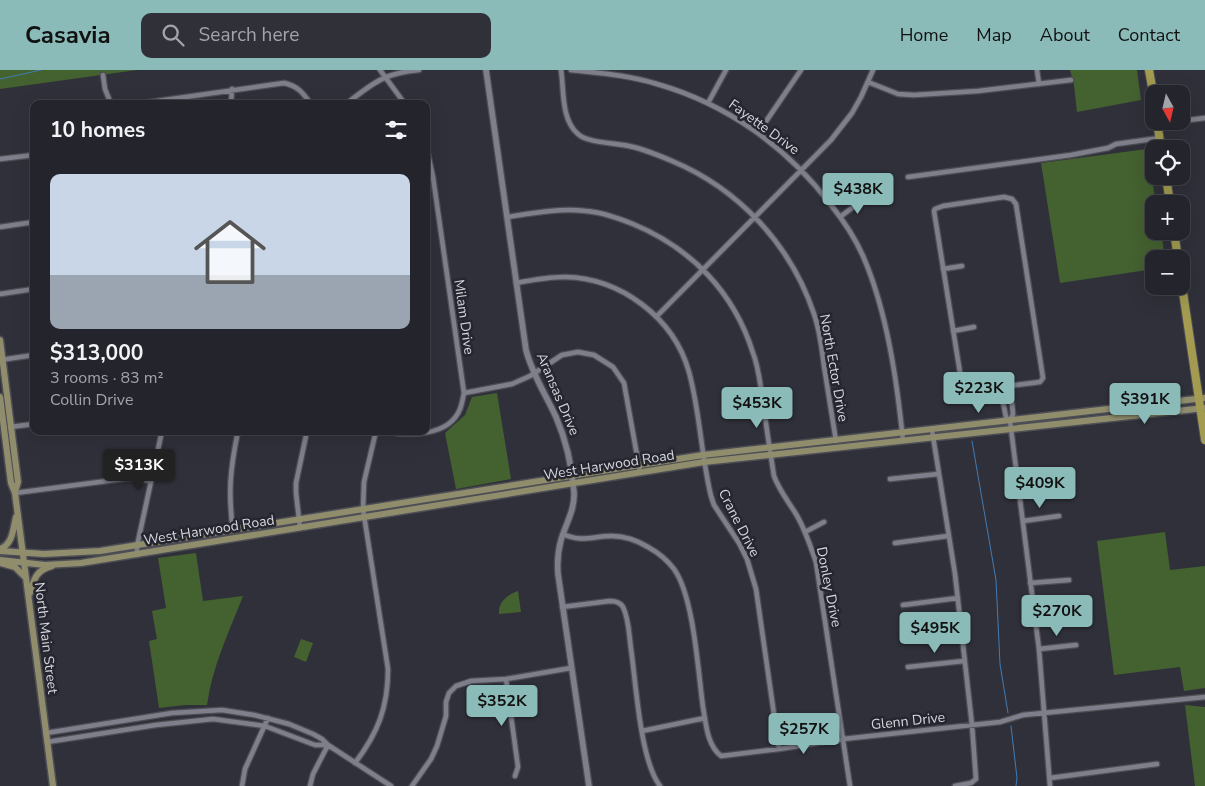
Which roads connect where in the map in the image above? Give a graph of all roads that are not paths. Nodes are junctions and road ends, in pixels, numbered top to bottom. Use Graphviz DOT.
graph roads {
  1 [pos="380,70"];
  2 [pos="419,70"];
  3 [pos="486,70"];
  4 [pos="561,70"];
  5 [pos="569,70"];
  6 [pos="726,70"];
  7 [pos="801,70"];
  8 [pos="873,70"];
  9 [pos="1038,70"];
  10 [pos="1150,70"];
  11 [pos="102,75"];
  12 [pos="385,77"];
  13 [pos="1071,80"];
  14 [pos="868,82"];
  15 [pos="1040,84"];
  16 [pos="1152,85"];
  17 [pos="232,89"];
  18 [pos="109,100"];
  19 [pos="162,100"];
  20 [pos="231,100"];
  21 [pos="308,100"];
  22 [pos="352,100"];
  23 [pos="402,100"];
  24 [pos="708,103"];
  25 [pos="1205,118"];
  26 [pos="1190,120"];
  27 [pos="1158,130"];
  28 [pos="758,133"];
  29 [pos="1160,138"];
  30 [pos="30,155"];
  31 [pos="0,159"];
  32 [pos="430,163"];
  33 [pos="802,170"];
  34 [pos="908,177"];
  35 [pos="865,198"];
  36 [pos="507,217"];
  37 [pos="755,217"];
  38 [pos="840,217"];
  39 [pos="30,223"];
  40 [pos="0,227"];
  41 [pos="962,266"];
  42 [pos="702,269"];
  43 [pos="943,269"];
  44 [pos="516,283"];
  45 [pos="30,290"];
  46 [pos="0,294"];
  47 [pos="1184,295"];
  48 [pos="657,316"];
  49 [pos="974,327"];
  50 [pos="953,331"];
  51 [pos="0,340"];
  52 [pos="30,356"];
  53 [pos="1,360"];
  54 [pos="534,372"];
  55 [pos="1010,386"];
  56 [pos="1000,387"];
  57 [pos="464,393"];
  58 [pos="0,397"];
  59 [pos="1202,398"];
  60 [pos="1203,408"];
  61 [pos="1116,409"];
  62 [pos="1116,418"];
  63 [pos="1010,421"];
  64 [pos="30,424"];
  65 [pos="8,427"];
  66 [pos="1010,429"];
  67 [pos="932,430"];
  68 [pos="430,431"];
  69 [pos="902,433"];
  70 [pos="161,435"];
  71 [pos="237,435"];
  72 [pos="306,435"];
  73 [pos="375,435"];
  74 [pos="933,437"];
  75 [pos="1205,440"];
  76 [pos="903,441"];
  77 [pos="836,444"];
  78 [pos="770,448"];
  79 [pos="703,454"];
  80 [pos="770,456"];
  81 [pos="704,462"];
  82 [pos="638,464"];
  83 [pos="640,472"];
  84 [pos="938,474"];
  85 [pos="572,475"];
  86 [pos="890,479"];
  87 [pos="151,481"];
  88 [pos="573,483"];
  89 [pos="15,494"];
  90 [pos="424,499"];
  91 [pos="426,507"];
  92 [pos="363,509"];
  93 [pos="17,513"];
  94 [pos="365,516"];
  95 [pos="1059,516"];
  96 [pos="298,520"];
  97 [pos="1023,521"];
  98 [pos="824,522"];
  99 [pos="300,528"];
  100 [pos="233,530"];
  101 [pos="805,532"];
  102 [pos="563,534"];
  103 [pos="948,536"];
  104 [pos="234,538"];
  105 [pos="896,543"];
  106 [pos="137,546"];
  107 [pos="0,550"];
  108 [pos="22,552"];
  109 [pos="136,554"];
  110 [pos="0,562"];
  111 [pos="24,562"];
  112 [pos="60,564"];
  113 [pos="26,578"];
  114 [pos="1069,580"];
  115 [pos="1030,583"];
  116 [pos="29,597"];
  117 [pos="958,598"];
  118 [pos="903,605"];
  119 [pos="562,607"];
  120 [pos="1076,645"];
  121 [pos="1039,649"];
  122 [pos="964,661"];
  123 [pos="908,667"];
  124 [pos="571,668"];
  125 [pos="506,679"];
  126 [pos="1205,697"];
  127 [pos="213,710"];
  128 [pos="1044,713"];
  129 [pos="154,716"];
  130 [pos="268,718"];
  131 [pos="705,718"];
  132 [pos="213,719"];
  133 [pos="94,725"];
  134 [pos="156,725"];
  135 [pos="972,725"];
  136 [pos="264,726"];
  137 [pos="642,731"];
  138 [pos="46,733"];
  139 [pos="96,735"];
  140 [pos="843,739"];
  141 [pos="47,742"];
  142 [pos="328,745"];
  143 [pos="779,749"];
  144 [pos="355,763"];
  145 [pos="1157,764"];
  146 [pos="515,776"];
  147 [pos="1050,778"];
  148 [pos="53,786"];
  149 [pos="242,786"];
  150 [pos="310,786"];
  151 [pos="391,786"];
  152 [pos="412,786"];
  153 [pos="589,786"];
  154 [pos="660,786"];
  155 [pos="850,786"];
  156 [pos="955,786"];
  157 [pos="1050,786"];
  1 -- 12 [label="street"];
  2 -- 12 [label="street"];
  3 -- 36 [label="street, Aransas Drive"];
  4 -- 5 [label="street, Fayette Drive"];
  4 -- 37 [label="street, North Ector Drive"];
  5 -- 24 [label="street, Fayette Drive"];
  6 -- 24 [label="street"];
  7 -- 28 [label="street"];
  8 -- 14 [label="street"];
  9 -- 15 [label="street"];
  10 -- 16 [label="main road"];
  11 -- 18 [label="street"];
  12 -- 22 [label="street"];
  12 -- 23 [label="street"];
  13 -- 15 [label="street"];
  14 -- 15 [label="street"];
  14 -- 33 [label="street"];
  17 -- 19 [label="street"];
  17 -- 20 [label="street"];
  17 -- 21 [label="street"];
  24 -- 28 [label="street, Fayette Drive"];
  25 -- 26 [label="street"];
  27 -- 29 [label="main road"];
  28 -- 33 [label="street, Fayette Drive"];
  29 -- 34 [label="street"];
  30 -- 31 [label="street"];
  32 -- 57 [label="street, Milam Drive"];
  33 -- 37 [label="street"];
  33 -- 38 [label="street, Fayette Drive"];
  35 -- 38 [label="street"];
  36 -- 42 [label="street, Donley Drive"];
  36 -- 44 [label="street, Aransas Drive"];
  37 -- 42 [label="street"];
  37 -- 77 [label="street, North Ector Drive"];
  38 -- 69 [label="street, Fayette Drive"];
  39 -- 40 [label="street"];
  41 -- 43 [label="street"];
  42 -- 48 [label="street"];
  42 -- 78 [label="street, Donley Drive"];
  43 -- 50 [label="street"];
  43 -- 55 [label="street"];
  44 -- 48 [label="street, Crane Drive"];
  44 -- 54 [label="street, Aransas Drive"];
  45 -- 46 [label="street"];
  47 -- 59 [label="main road"];
  48 -- 79 [label="street, Crane Drive"];
  49 -- 50 [label="street"];
  50 -- 56 [label="street"];
  51 -- 53 [label="main road, North Main Street"];
  52 -- 53 [label="street"];
  53 -- 65 [label="main road, North Main Street"];
  54 -- 57 [label="street"];
  54 -- 82 [label="street"];
  54 -- 85 [label="street, Aransas Drive"];
  55 -- 56 [label="street"];
  55 -- 63 [label="street"];
  56 -- 63 [label="street"];
  57 -- 68 [label="street, Milam Drive"];
  58 -- 65 [label="main road, North Main Street"];
  59 -- 60 [label="main road"];
  59 -- 61 [label="main road, West Harwood Road"];
  60 -- 62 [label="main road, West Harwood Road"];
  60 -- 75 [label="main road"];
  61 -- 62 [label="main road"];
  61 -- 63 [label="main road, West Harwood Road"];
  62 -- 66 [label="main road, West Harwood Road"];
  63 -- 66 [label="street"];
  63 -- 67 [label="main road, West Harwood Road"];
  64 -- 65 [label="street"];
  65 -- 89 [label="main road, North Main Street"];
  66 -- 74 [label="main road, West Harwood Road"];
  66 -- 97 [label="street"];
  67 -- 69 [label="main road, West Harwood Road"];
  67 -- 74 [label="street"];
  69 -- 76 [label="street, Fayette Drive"];
  69 -- 77 [label="main road, West Harwood Road"];
  70 -- 87 [label="street"];
  71 -- 100 [label="street"];
  72 -- 96 [label="street"];
  73 -- 92 [label="street"];
  74 -- 76 [label="main road, West Harwood Road"];
  74 -- 84 [label="street"];
  76 -- 77 [label="main road, West Harwood Road"];
  77 -- 78 [label="main road, West Harwood Road"];
  77 -- 80 [label="main road, West Harwood Road"];
  78 -- 79 [label="main road, West Harwood Road"];
  78 -- 80 [label="street, Donley Drive"];
  79 -- 81 [label="street, Crane Drive"];
  79 -- 82 [label="main road, West Harwood Road"];
  80 -- 81 [label="main road, West Harwood Road"];
  80 -- 101 [label="street, Donley Drive"];
  81 -- 83 [label="main road, West Harwood Road"];
  81 -- 143 [label="street, Crane Drive"];
  82 -- 83 [label="street"];
  82 -- 85 [label="main road, West Harwood Road"];
  83 -- 88 [label="main road, West Harwood Road"];
  84 -- 86 [label="street"];
  84 -- 103 [label="street"];
  85 -- 88 [label="street, Aransas Drive"];
  85 -- 90 [label="main road, West Harwood Road"];
  87 -- 89 [label="street"];
  87 -- 106 [label="street"];
  88 -- 91 [label="main road, West Harwood Road"];
  88 -- 102 [label="street, Aransas Drive"];
  89 -- 93 [label="main road, North Main Street"];
  90 -- 91 [label="main road"];
  90 -- 92 [label="main road, West Harwood Road"];
  91 -- 94 [label="main road, West Harwood Road"];
  92 -- 94 [label="street"];
  92 -- 96 [label="main road, West Harwood Road"];
  93 -- 107 [label="main road"];
  93 -- 108 [label="main road, North Main Street"];
  94 -- 99 [label="main road, West Harwood Road"];
  94 -- 144 [label="street"];
  95 -- 97 [label="street"];
  96 -- 99 [label="street"];
  96 -- 100 [label="main road, West Harwood Road"];
  97 -- 115 [label="street"];
  98 -- 101 [label="street"];
  99 -- 104 [label="main road, West Harwood Road"];
  100 -- 104 [label="street"];
  100 -- 106 [label="main road, West Harwood Road"];
  101 -- 140 [label="street, Donley Drive"];
  102 -- 119 [label="street, Aransas Drive"];
  102 -- 131 [label="street, Glenn Drive"];
  103 -- 105 [label="street"];
  103 -- 117 [label="street"];
  104 -- 109 [label="main road, West Harwood Road"];
  106 -- 108 [label="main road, West Harwood Road"];
  106 -- 109 [label="street"];
  107 -- 108 [label="main road, West Harwood Road"];
  108 -- 111 [label="main road, North Main Street"];
  109 -- 112 [label="main road, West Harwood Road"];
  110 -- 111 [label="main road, West Harwood Road"];
  110 -- 113 [label="main road"];
  111 -- 112 [label="main road, West Harwood Road"];
  111 -- 113 [label="main road, North Main Street"];
  112 -- 116 [label="main road"];
  113 -- 116 [label="main road, North Main Street"];
  114 -- 115 [label="street"];
  115 -- 121 [label="street"];
  116 -- 138 [label="main road, North Main Street"];
  117 -- 118 [label="street"];
  117 -- 122 [label="street"];
  119 -- 124 [label="street, Aransas Drive"];
  119 -- 137 [label="street"];
  120 -- 121 [label="street"];
  121 -- 128 [label="street"];
  122 -- 123 [label="street"];
  122 -- 135 [label="street"];
  124 -- 125 [label="street"];
  124 -- 153 [label="street, Aransas Drive"];
  125 -- 146 [label="street"];
  125 -- 152 [label="street"];
  126 -- 128 [label="street, Glenn Drive"];
  127 -- 129 [label="street"];
  127 -- 130 [label="street"];
  127 -- 132 [label="street"];
  128 -- 135 [label="street, Glenn Drive"];
  128 -- 147 [label="street"];
  129 -- 133 [label="street"];
  129 -- 134 [label="street"];
  130 -- 136 [label="street"];
  130 -- 142 [label="street"];
  131 -- 137 [label="street"];
  131 -- 143 [label="street, Glenn Drive"];
  132 -- 134 [label="street"];
  132 -- 136 [label="street"];
  133 -- 138 [label="street"];
  133 -- 139 [label="street"];
  134 -- 139 [label="street"];
  135 -- 140 [label="street, Glenn Drive"];
  135 -- 156 [label="street"];
  136 -- 142 [label="street"];
  136 -- 149 [label="street"];
  137 -- 154 [label="street"];
  138 -- 141 [label="main road, North Main Street"];
  139 -- 141 [label="street"];
  140 -- 143 [label="street, Glenn Drive"];
  140 -- 155 [label="street, Donley Drive"];
  141 -- 148 [label="main road, North Main Street"];
  142 -- 144 [label="street"];
  142 -- 150 [label="street"];
  144 -- 151 [label="street"];
  145 -- 147 [label="street"];
  147 -- 157 [label="street"];
}
